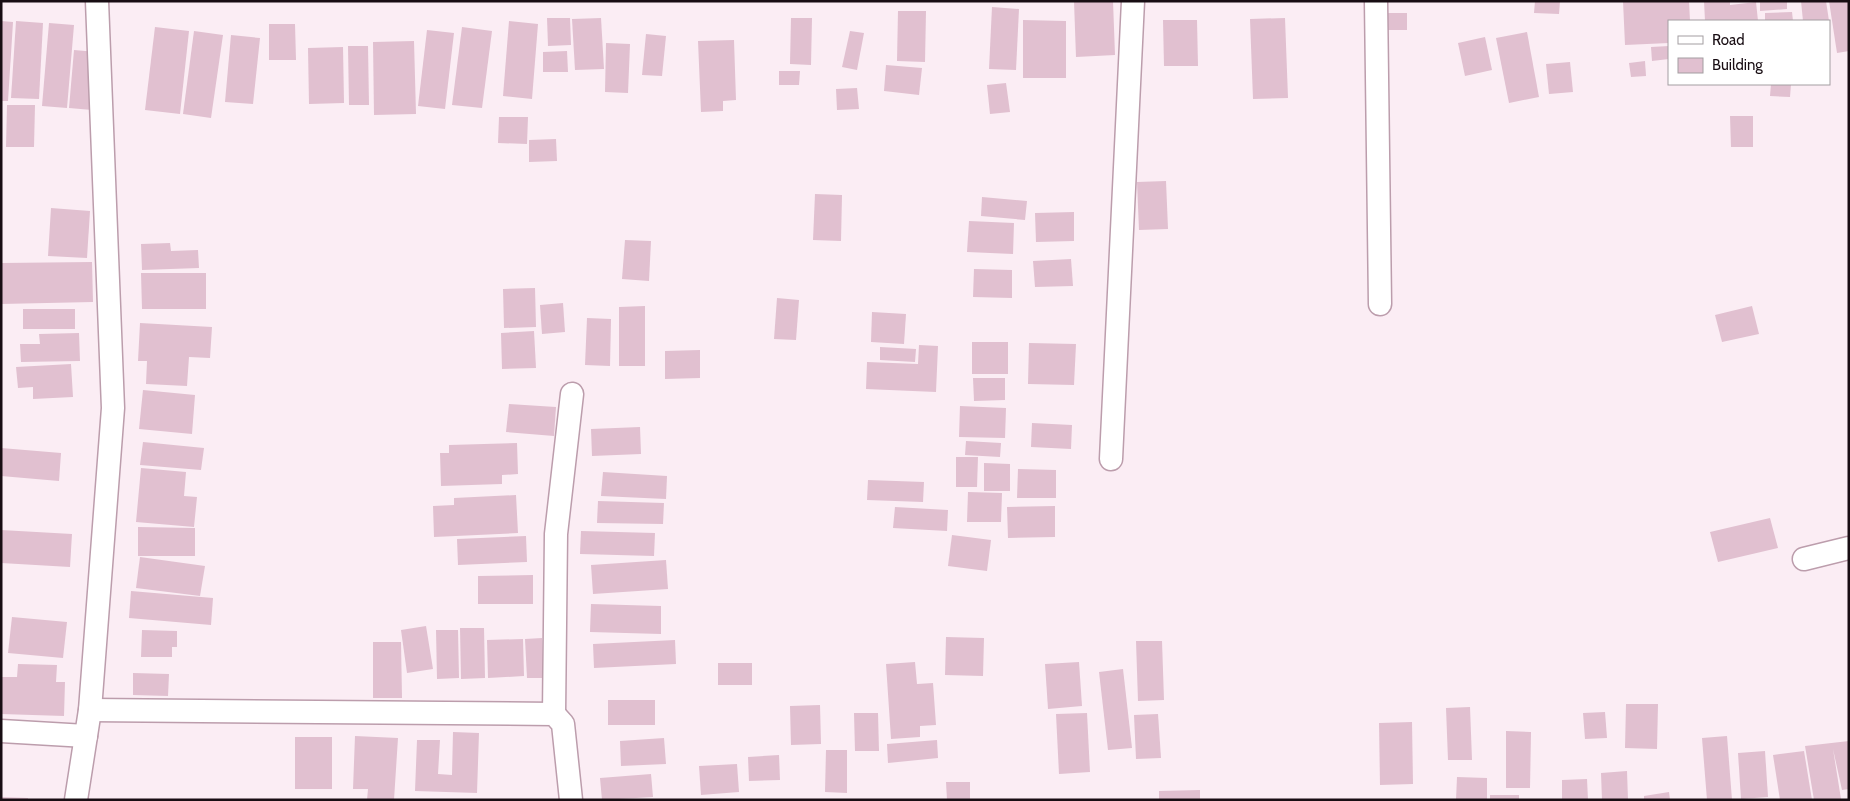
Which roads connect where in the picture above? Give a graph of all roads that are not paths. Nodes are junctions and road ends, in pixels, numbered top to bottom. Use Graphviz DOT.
graph roads {
  1 [pos="97,1"];
  2 [pos="1133,1"];
  3 [pos="1376,1"];
  4 [pos="1380,304"];
  5 [pos="572,394"];
  6 [pos="1111,459"];
  7 [pos="1849,548"];
  8 [pos="1804,559"];
  9 [pos="90,710"];
  10 [pos="554,714"];
  11 [pos="1,731"];
  12 [pos="86,736"];
  13 [pos="76,800"];
  14 [pos="571,800"];
  1 -- 9 [label="street"];
  2 -- 6 [label="street"];
  3 -- 4 [label="street"];
  5 -- 10 [label="street"];
  7 -- 8 [label="street"];
  9 -- 10 [label="street"];
  9 -- 12 [label="street"];
  10 -- 14 [label="street"];
  11 -- 12 [label="street"];
  12 -- 13 [label="street"];
}
